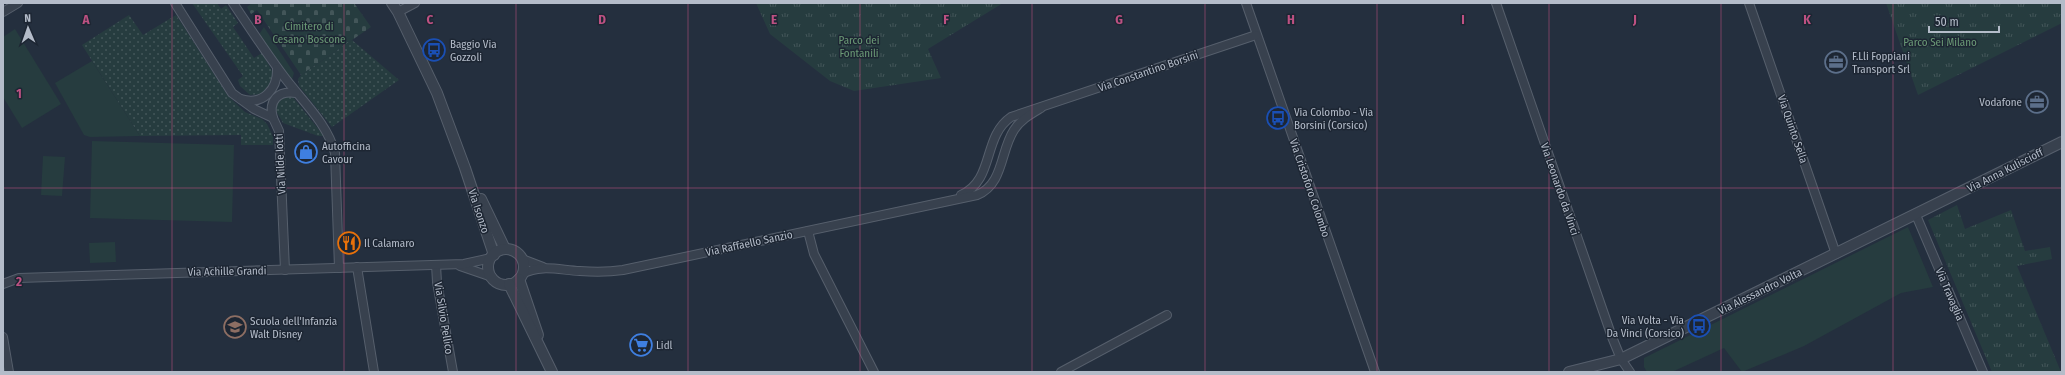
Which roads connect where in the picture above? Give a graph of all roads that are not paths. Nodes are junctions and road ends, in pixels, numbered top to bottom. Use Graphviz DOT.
graph roads {
  1 [pos="18,3"];
  2 [pos="175,3"];
  3 [pos="233,3"];
  4 [pos="392,3"];
  5 [pos="415,3"];
  6 [pos="1246,3"];
  7 [pos="1496,3"];
  8 [pos="1749,3"];
  9 [pos="3,12"];
  10 [pos="398,12"];
  11 [pos="1256,35"];
  12 [pos="278,68"];
  13 [pos="296,93"];
  14 [pos="238,98"];
  15 [pos="1041,108"];
  16 [pos="273,118"];
  17 [pos="2062,142"];
  18 [pos="465,168"];
  19 [pos="953,199"];
  20 [pos="1948,199"];
  21 [pos="1916,215"];
  22 [pos="808,230"];
  23 [pos="505,249"];
  24 [pos="1836,254"];
  25 [pos="492,256"];
  26 [pos="522,259"];
  27 [pos="453,264"];
  28 [pos="436,265"];
  29 [pos="357,267"];
  30 [pos="339,268"];
  31 [pos="544,268"];
  32 [pos="285,270"];
  33 [pos="492,277"];
  34 [pos="520,277"];
  35 [pos="3,284"];
  36 [pos="509,284"];
  37 [pos="1167,315"];
  38 [pos="3,337"];
  39 [pos="544,354"];
  40 [pos="1621,359"];
  41 [pos="9,372"];
  42 [pos="374,372"];
  43 [pos="453,372"];
  44 [pos="552,372"];
  45 [pos="874,372"];
  46 [pos="1060,372"];
  47 [pos="1375,372"];
  48 [pos="1569,372"];
  49 [pos="1630,372"];
  50 [pos="1983,372"];
  1 -- 9 [label="street"];
  2 -- 14 [label="street, Via Nilde Iotti"];
  3 -- 12 [label="street"];
  4 -- 10 [label="street, Via Isonzo"];
  5 -- 10 [label="street"];
  6 -- 11 [label="street, Via Cristoforo Colombo"];
  7 -- 40 [label="street, Via Leonardo da Vinci"];
  8 -- 24 [label="street, Via Quinto Sella"];
  10 -- 18 [label="street, Via Isonzo"];
  11 -- 15 [label="street, Via Constantino Borsini"];
  11 -- 47 [label="street, Via Cristoforo Colombo"];
  12 -- 13 [label="street"];
  12 -- 14 [label="street"];
  13 -- 16 [label="street"];
  13 -- 30 [label="street"];
  14 -- 16 [label="street, Via Nilde Iotti"];
  15 -- 19 [label="street"];
  15 -- 19 [label="street"];
  16 -- 32 [label="street, Via Nilde Iotti"];
  17 -- 20 [label="street, Via Anna Kuliscioff"];
  18 -- 23 [label="street, Via Isonzo"];
  18 -- 25 [label="street, Via Isonzo"];
  19 -- 22 [label="street, Via Raffaello Sanzio"];
  20 -- 21 [label="street, Via Alessandro Volta"];
  21 -- 24 [label="street, Via Alessandro Volta"];
  21 -- 50 [label="street, Via Travaglia"];
  22 -- 31 [label="street, Via Raffaello Sanzio"];
  22 -- 45 [label="street"];
  23 -- 25 [label="street"];
  23 -- 26 [label="street"];
  24 -- 40 [label="street, Via Alessandro Volta"];
  25 -- 27 [label="street, Via Achille Grandi"];
  25 -- 33 [label="street"];
  26 -- 31 [label="street, Via Raffaello Sanzio"];
  26 -- 34 [label="street"];
  27 -- 28 [label="street, Via Achille Grandi"];
  27 -- 33 [label="street, Via Achille Grandi"];
  28 -- 29 [label="street, Via Achille Grandi"];
  28 -- 43 [label="street, Via Silvio Pellico"];
  29 -- 30 [label="street, Via Achille Grandi"];
  29 -- 42 [label="street"];
  30 -- 32 [label="street, Via Achille Grandi"];
  31 -- 34 [label="street, Via Raffaello Sanzio"];
  32 -- 35 [label="street, Via Achille Grandi"];
  33 -- 36 [label="street"];
  34 -- 36 [label="street"];
  34 -- 39 [label="street"];
  36 -- 39 [label="street"];
  37 -- 46 [label="street"];
  38 -- 41 [label="street"];
  39 -- 44 [label="street"];
  40 -- 48 [label="street, Via Alessandro Volta"];
  40 -- 49 [label="street, Via Leonardo da Vinci"];
}
